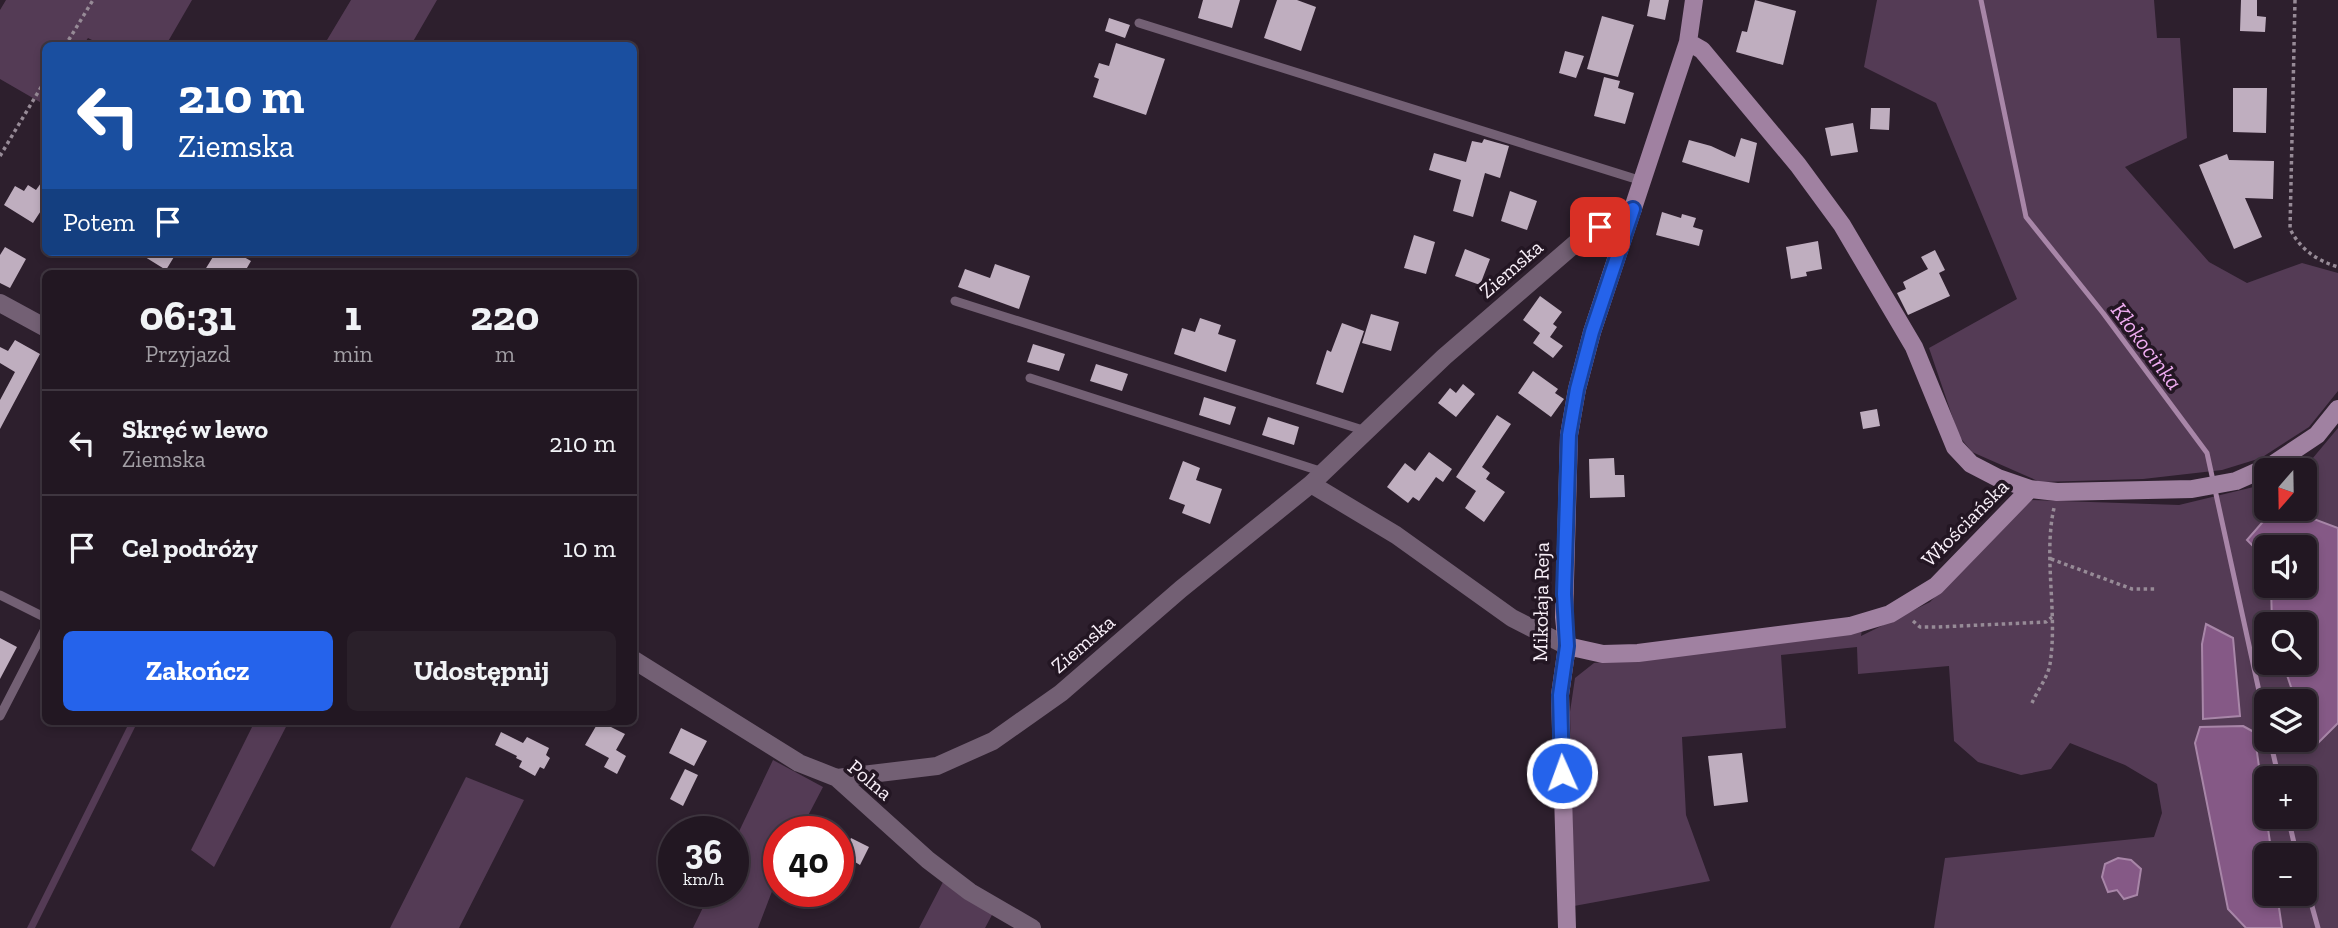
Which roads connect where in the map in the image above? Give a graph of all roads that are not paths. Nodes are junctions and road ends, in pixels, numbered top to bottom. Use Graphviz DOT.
graph roads {
  1 [pos="1694,0"];
  2 [pos="1139,23"];
  3 [pos="1688,42"];
  4 [pos="1642,181"];
  5 [pos="1633,209"];
  6 [pos="956,300"];
  7 [pos="0,303"];
  8 [pos="42,326"];
  9 [pos="1030,378"];
  10 [pos="2338,410"];
  11 [pos="1366,431"];
  12 [pos="1317,478"];
  13 [pos="2030,489"];
  14 [pos="0,595"];
  15 [pos="42,616"];
  16 [pos="42,635"];
  17 [pos="1567,646"];
  18 [pos="637,662"];
  19 [pos="0,716"];
  20 [pos="837,778"];
  21 [pos="1032,928"];
  22 [pos="1567,928"];
  1 -- 3 [label="street, Mikołaja Reja"];
  2 -- 4 [label="lane"];
  3 -- 4 [label="street, Mikołaja Reja"];
  3 -- 13 [label="street"];
  4 -- 5 [label="street, Mikołaja Reja"];
  5 -- 11 [label="street, Ziemska"];
  5 -- 17 [label="street, Mikołaja Reja"];
  6 -- 11 [label="lane"];
  7 -- 8 [label="street"];
  9 -- 12 [label="lane"];
  10 -- 13 [label="street, Włościańska"];
  11 -- 12 [label="street, Ziemska"];
  12 -- 17 [label="street"];
  12 -- 20 [label="street, Ziemska"];
  13 -- 17 [label="street, Włościańska"];
  14 -- 15 [label="lane"];
  16 -- 19 [label="lane"];
  17 -- 22 [label="street, Mikołaja Reja"];
  18 -- 20 [label="street, Polna"];
  20 -- 21 [label="street, Polna"];
}
